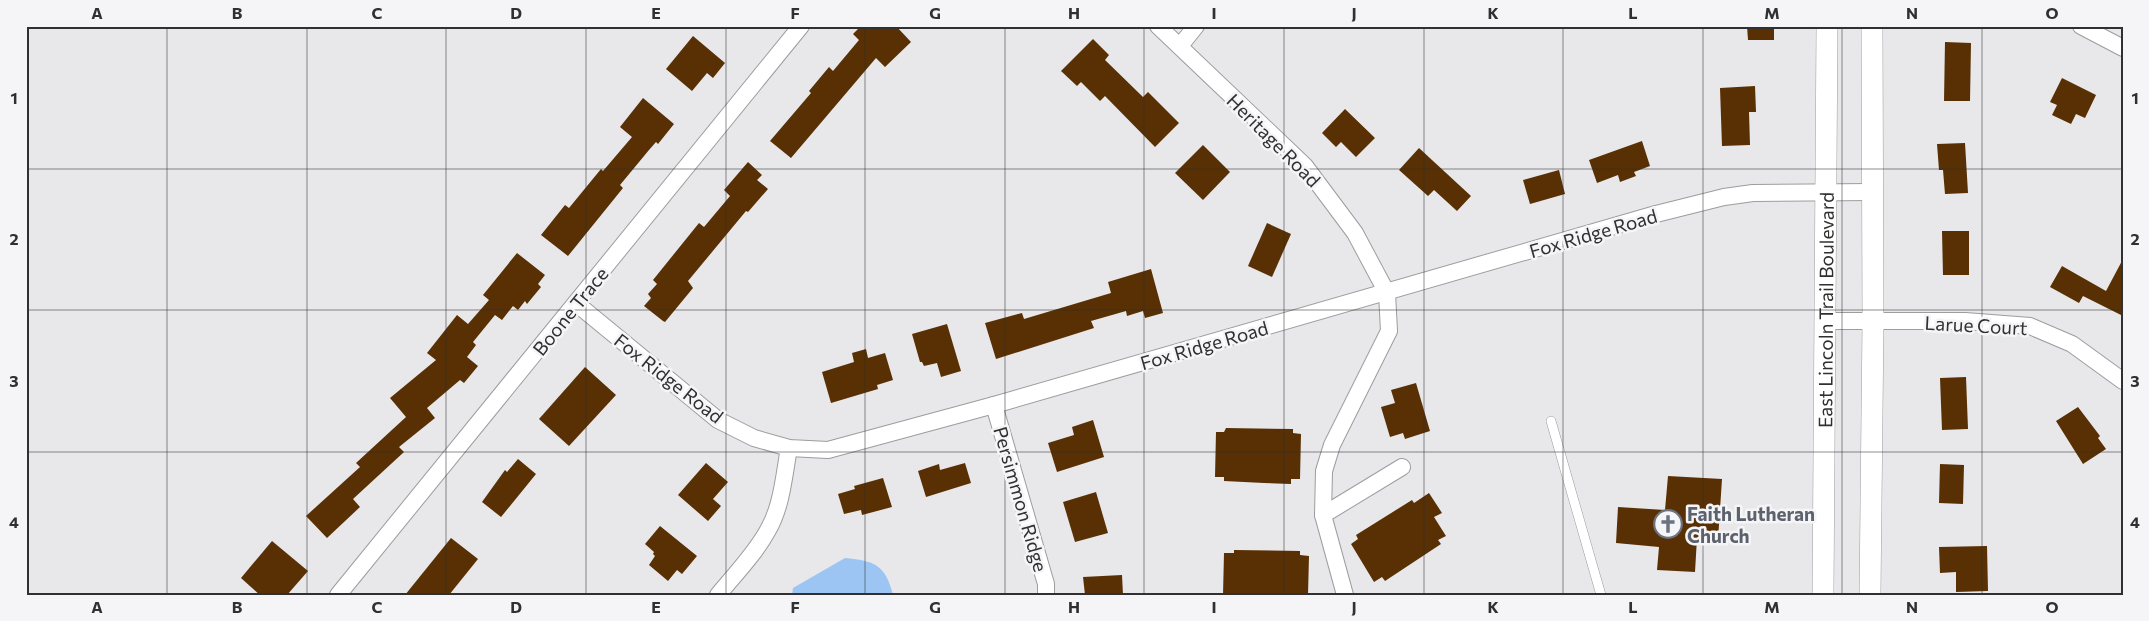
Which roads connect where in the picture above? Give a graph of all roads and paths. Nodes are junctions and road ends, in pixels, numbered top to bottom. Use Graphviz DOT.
graph roads {
  1 [pos="801,26"];
  2 [pos="1158,26"];
  3 [pos="1196,26"];
  4 [pos="1827,26"];
  5 [pos="1872,26"];
  6 [pos="2081,26"];
  7 [pos="1180,46"];
  8 [pos="2123,48"];
  9 [pos="1825,191"];
  10 [pos="1872,192"];
  11 [pos="1388,293"];
  12 [pos="577,304"];
  13 [pos="1825,321"];
  14 [pos="1873,322"];
  15 [pos="2123,381"];
  16 [pos="994,404"];
  17 [pos="1550,421"];
  18 [pos="789,448"];
  19 [pos="1402,467"];
  20 [pos="1323,515"];
  21 [pos="338,595"];
  22 [pos="718,595"];
  23 [pos="1046,595"];
  24 [pos="1345,595"];
  25 [pos="1601,595"];
  26 [pos="1823,595"];
  27 [pos="1870,595"];
  1 -- 12 [label="street, Boone Trace"];
  2 -- 7 [label="street, Heritage Road"];
  3 -- 7 [label="street"];
  4 -- 9 [label="street, East Lincoln Trail Boulevard"];
  5 -- 10 [label="street"];
  6 -- 8 [label="street"];
  7 -- 11 [label="street, Heritage Road"];
  9 -- 10 [label="street, Fox Ridge Road"];
  9 -- 11 [label="street, Fox Ridge Road"];
  9 -- 13 [label="street, East Lincoln Trail Boulevard"];
  10 -- 14 [label="street"];
  11 -- 16 [label="street, Fox Ridge Road"];
  11 -- 20 [label="street"];
  12 -- 18 [label="street, Fox Ridge Road"];
  12 -- 21 [label="street, Boone Trace"];
  13 -- 14 [label="street, Larue Court"];
  13 -- 26 [label="street, East Lincoln Trail Boulevard"];
  14 -- 15 [label="street, Larue Court"];
  14 -- 27 [label="street"];
  16 -- 18 [label="street, Fox Ridge Road"];
  16 -- 23 [label="street, Persimmon Ridge"];
  17 -- 25 [label="lane"];
  18 -- 22 [label="street"];
  19 -- 20 [label="street"];
  20 -- 24 [label="street"];
}
